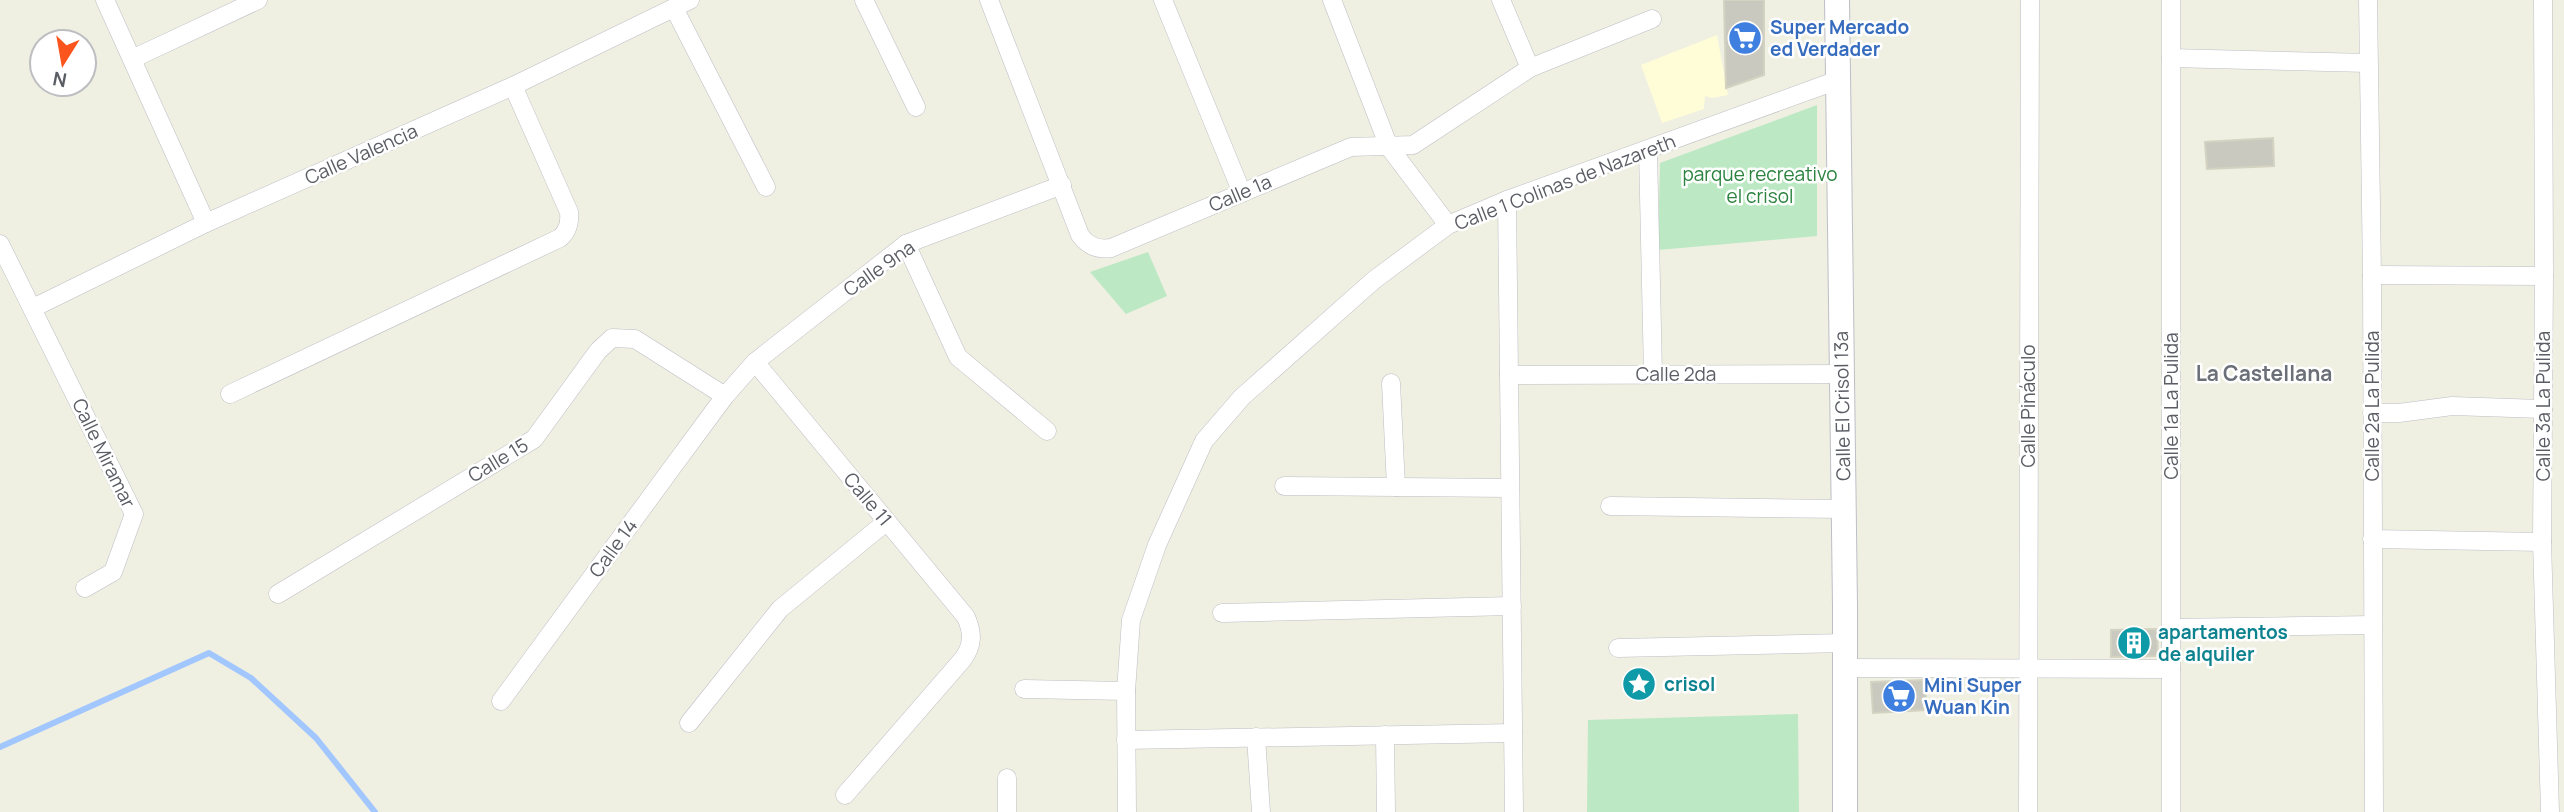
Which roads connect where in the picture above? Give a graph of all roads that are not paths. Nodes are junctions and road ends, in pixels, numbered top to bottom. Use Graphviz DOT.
graph roads {
  1 [pos="104,0"];
  2 [pos="258,0"];
  3 [pos="864,0"];
  4 [pos="989,0"];
  5 [pos="1163,0"];
  6 [pos="1332,0"];
  7 [pos="1501,0"];
  8 [pos="1837,0"];
  9 [pos="2030,0"];
  10 [pos="2171,0"];
  11 [pos="2368,0"];
  12 [pos="2543,0"];
  13 [pos="682,4"];
  14 [pos="1652,19"];
  15 [pos="2171,58"];
  16 [pos="132,60"];
  17 [pos="2368,63"];
  18 [pos="1530,68"];
  19 [pos="1838,80"];
  20 [pos="513,86"];
  21 [pos="916,107"];
  22 [pos="1390,147"];
  23 [pos="1648,150"];
  24 [pos="1062,185"];
  25 [pos="766,187"];
  26 [pos="1242,192"];
  27 [pos="1507,200"];
  28 [pos="206,223"];
  29 [pos="1448,225"];
  30 [pos="0,244"];
  31 [pos="906,244"];
  32 [pos="2372,275"];
  33 [pos="2544,276"];
  34 [pos="33,308"];
  35 [pos="755,362"];
  36 [pos="1653,374"];
  37 [pos="1842,374"];
  38 [pos="1509,375"];
  39 [pos="1391,383"];
  40 [pos="230,394"];
  41 [pos="725,396"];
  42 [pos="2543,409"];
  43 [pos="2372,413"];
  44 [pos="1047,431"];
  45 [pos="1284,486"];
  46 [pos="1396,487"];
  47 [pos="1510,488"];
  48 [pos="1610,506"];
  49 [pos="1844,509"];
  50 [pos="886,522"];
  51 [pos="2372,539"];
  52 [pos="2542,542"];
  53 [pos="85,588"];
  54 [pos="278,594"];
  55 [pos="1511,606"];
  56 [pos="1222,612"];
  57 [pos="2373,625"];
  58 [pos="2171,628"];
  59 [pos="1845,643"];
  60 [pos="1618,648"];
  61 [pos="1845,668"];
  62 [pos="2171,668"];
  63 [pos="2028,669"];
  64 [pos="1024,689"];
  65 [pos="1126,691"];
  66 [pos="502,701"];
  67 [pos="689,723"];
  68 [pos="1513,733"];
  69 [pos="1385,735"];
  70 [pos="1256,737"];
  71 [pos="1126,740"];
  72 [pos="1007,778"];
  73 [pos="845,795"];
  74 [pos="1007,812"];
  75 [pos="1127,812"];
  76 [pos="1261,812"];
  77 [pos="1386,812"];
  78 [pos="1514,812"];
  79 [pos="1845,812"];
  80 [pos="2028,812"];
  81 [pos="2171,812"];
  82 [pos="2374,812"];
  83 [pos="2550,812"];
  1 -- 16 [label="street"];
  2 -- 16 [label="street"];
  3 -- 21 [label="street"];
  4 -- 24 [label="street"];
  5 -- 26 [label="street"];
  6 -- 22 [label="street"];
  7 -- 18 [label="street"];
  8 -- 19 [label="street, Calle El Crisol 13a"];
  9 -- 63 [label="street, Calle Pináculo"];
  10 -- 15 [label="street, Calle 1a La Pulida"];
  11 -- 17 [label="street, Calle 2a La Pulida"];
  12 -- 33 [label="street, Calle 3a La Pulida"];
  13 -- 20 [label="street, Calle Valencia"];
  13 -- 25 [label="street"];
  14 -- 18 [label="street, Calle 1a"];
  15 -- 17 [label="street"];
  15 -- 58 [label="street, Calle 1a La Pulida"];
  16 -- 28 [label="street"];
  17 -- 32 [label="street, Calle 2a La Pulida"];
  18 -- 22 [label="street, Calle 1a"];
  19 -- 23 [label="street, Calle 1 Colinas de Nazareth"];
  19 -- 37 [label="street, Calle El Crisol 13a"];
  20 -- 28 [label="street, Calle Valencia"];
  20 -- 40 [label="street"];
  22 -- 26 [label="street, Calle 1a"];
  22 -- 29 [label="street"];
  23 -- 27 [label="street, Calle 1 Colinas de Nazareth"];
  23 -- 36 [label="street"];
  24 -- 26 [label="street, Calle 1a"];
  24 -- 31 [label="street, Calle 9na"];
  27 -- 29 [label="street, Calle 1 Colinas de Nazareth"];
  27 -- 38 [label="street"];
  28 -- 34 [label="street, Calle Valencia"];
  29 -- 65 [label="street, Calle 1 Colinas de Nazareth"];
  30 -- 34 [label="street, Calle Miramar"];
  31 -- 35 [label="street, Calle 9na"];
  31 -- 44 [label="street"];
  32 -- 33 [label="street"];
  32 -- 43 [label="street, Calle 2a La Pulida"];
  33 -- 42 [label="street, Calle 3a La Pulida"];
  34 -- 53 [label="street, Calle Miramar"];
  35 -- 41 [label="street, Calle 9na"];
  35 -- 50 [label="street, Calle 11"];
  36 -- 37 [label="street, Calle 2da"];
  36 -- 38 [label="street, Calle 2da"];
  37 -- 49 [label="street, Calle El Crisol 13a"];
  38 -- 47 [label="street"];
  39 -- 46 [label="street"];
  41 -- 54 [label="street, Calle 15"];
  41 -- 66 [label="street, Calle 14"];
  42 -- 43 [label="street"];
  42 -- 52 [label="street, Calle 3a La Pulida"];
  43 -- 51 [label="street, Calle 2a La Pulida"];
  45 -- 46 [label="street"];
  46 -- 47 [label="street"];
  47 -- 55 [label="street"];
  48 -- 49 [label="street"];
  49 -- 59 [label="street, Calle El Crisol 13a"];
  50 -- 67 [label="street"];
  50 -- 73 [label="street, Calle 11"];
  51 -- 52 [label="street"];
  51 -- 57 [label="street, Calle 2a La Pulida"];
  52 -- 83 [label="street, Calle 3a La Pulida"];
  55 -- 56 [label="street"];
  55 -- 68 [label="street"];
  57 -- 58 [label="street"];
  57 -- 82 [label="street, Calle 2a La Pulida"];
  58 -- 62 [label="street, Calle 1a La Pulida"];
  59 -- 60 [label="street"];
  59 -- 61 [label="street, Calle El Crisol 13a"];
  61 -- 63 [label="street"];
  61 -- 79 [label="street, Calle El Crisol 13a"];
  62 -- 63 [label="street"];
  62 -- 81 [label="street, Calle 1a La Pulida"];
  63 -- 80 [label="street, Calle Pináculo"];
  64 -- 65 [label="street"];
  65 -- 71 [label="street, Calle 1 Colinas de Nazareth"];
  68 -- 69 [label="street"];
  68 -- 78 [label="street"];
  69 -- 70 [label="street"];
  69 -- 77 [label="street"];
  70 -- 71 [label="street"];
  70 -- 76 [label="street"];
  71 -- 75 [label="street, Calle 1 Colinas de Nazareth"];
  72 -- 74 [label="street"];
}
